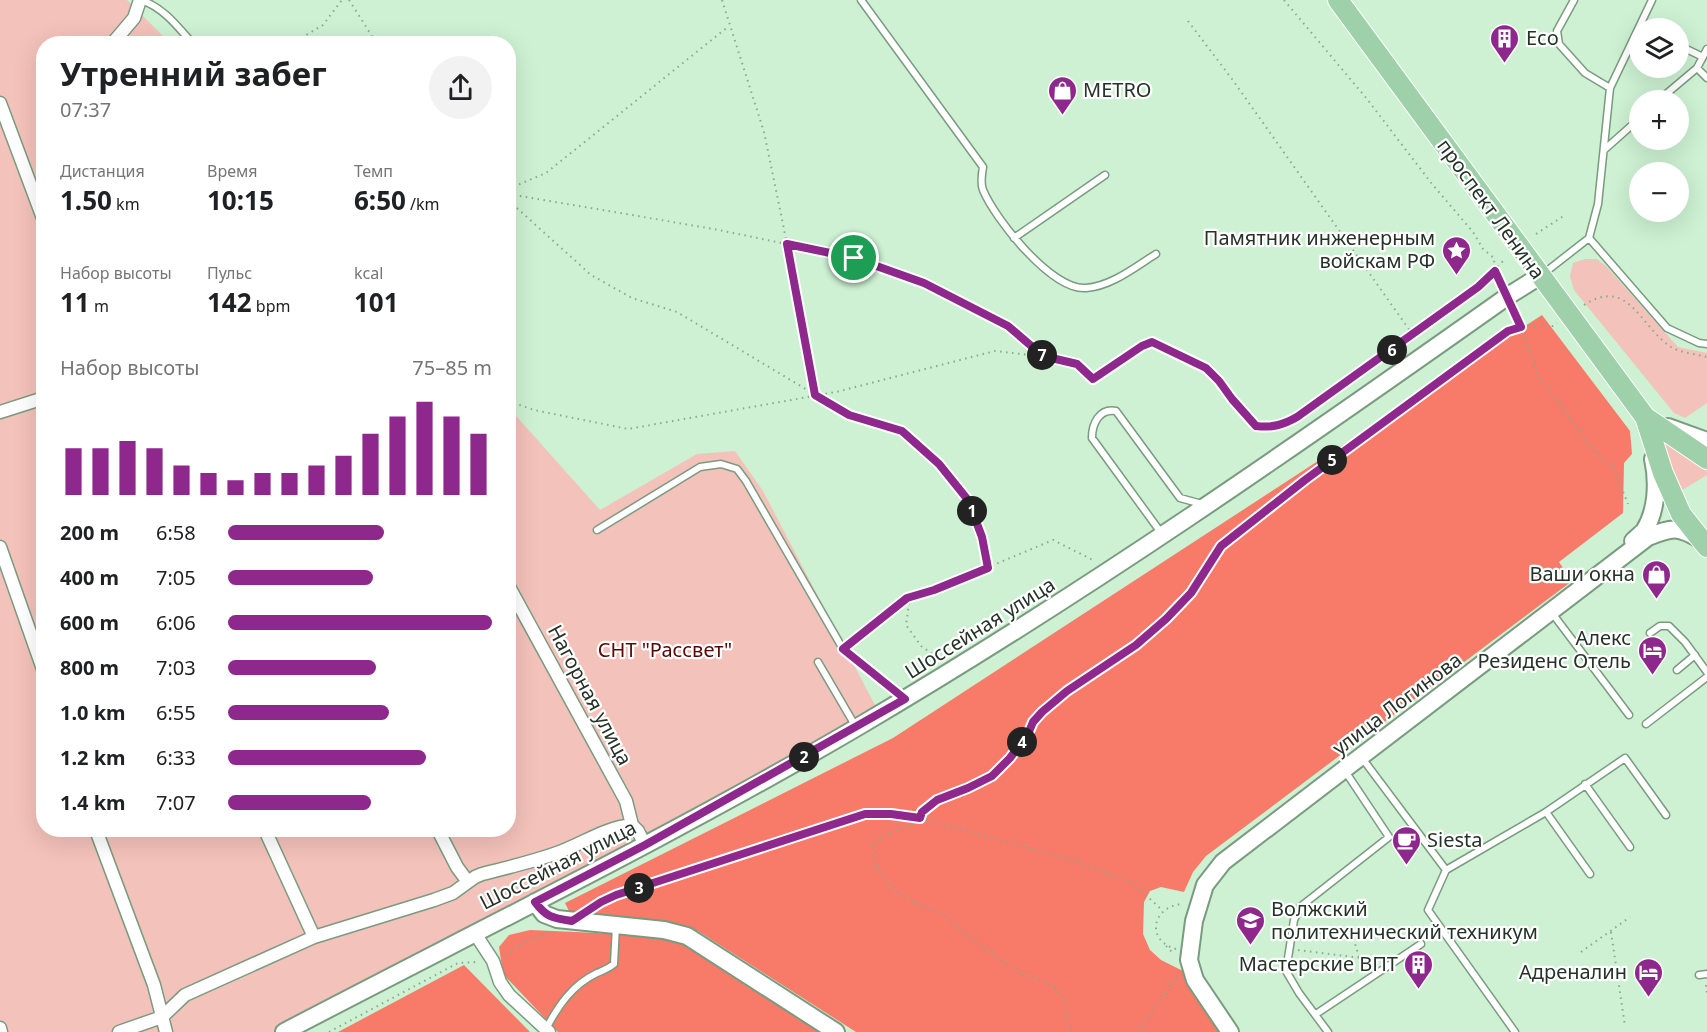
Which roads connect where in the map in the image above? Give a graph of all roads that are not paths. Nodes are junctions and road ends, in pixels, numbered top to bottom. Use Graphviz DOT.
graph roads {
  1 [pos="140,0"];
  2 [pos="861,0"];
  3 [pos="1574,0"];
  4 [pos="1652,0"];
  5 [pos="1337,3"];
  6 [pos="1645,18"];
  7 [pos="119,36"];
  8 [pos="186,36"];
  9 [pos="1707,49"];
  10 [pos="1689,50"];
  11 [pos="1629,51"];
  12 [pos="1703,57"];
  13 [pos="1697,68"];
  14 [pos="1707,78"];
  15 [pos="1610,88"];
  16 [pos="1671,90"];
  17 [pos="0,103"];
  18 [pos="1629,128"];
  19 [pos="1604,150"];
  20 [pos="1105,175"];
  21 [pos="36,200"];
  22 [pos="1014,238"];
  23 [pos="1589,238"];
  24 [pos="1156,254"];
  25 [pos="1540,276"];
  26 [pos="1707,344"];
  27 [pos="36,401"];
  28 [pos="0,412"];
  29 [pos="1645,417"];
  30 [pos="1707,441"];
  31 [pos="1707,459"];
  32 [pos="1211,504"];
  33 [pos="597,530"];
  34 [pos="1163,534"];
  35 [pos="1705,544"];
  36 [pos="0,547"];
  37 [pos="1598,576"];
  38 [pos="516,600"];
  39 [pos="1551,612"];
  40 [pos="1650,633"];
  41 [pos="36,649"];
  42 [pos="1695,655"];
  43 [pos="818,662"];
  44 [pos="1677,670"];
  45 [pos="1707,674"];
  46 [pos="905,699"];
  47 [pos="1629,715"];
  48 [pos="1646,724"];
  49 [pos="856,728"];
  50 [pos="1362,757"];
  51 [pos="1344,771"];
  52 [pos="1586,784"];
  53 [pos="1546,812"];
  54 [pos="1666,815"];
  55 [pos="632,825"];
  56 [pos="99,837"];
  57 [pos="268,837"];
  58 [pos="442,837"];
  59 [pos="645,845"];
  60 [pos="1630,846"];
  61 [pos="1446,870"];
  62 [pos="1590,874"];
  63 [pos="468,882"];
  64 [pos="535,902"];
  65 [pos="616,925"];
  66 [pos="474,932"];
  67 [pos="314,937"];
  68 [pos="1421,944"];
  69 [pos="1707,974"];
  70 [pos="1699,975"];
  71 [pos="1316,1014"];
  72 [pos="162,1017"];
  73 [pos="547,1031"];
  74 [pos="119,1032"];
  75 [pos="166,1032"];
  76 [pos="284,1032"];
  77 [pos="836,1032"];
  78 [pos="1230,1032"];
  79 [pos="1328,1032"];
  80 [pos="1515,1032"];
  1 -- 7 [label="street"];
  1 -- 8 [label="lane"];
  2 -- 22 [label="lane"];
  3 -- 15 [label="lane"];
  4 -- 6 [label="lane"];
  5 -- 25 [label="main road, проспект Ленина"];
  9 -- 12 [label="lane"];
  10 -- 12 [label="lane"];
  11 -- 15 [label="lane"];
  12 -- 13 [label="lane"];
  13 -- 14 [label="lane"];
  13 -- 16 [label="lane"];
  15 -- 19 [label="lane"];
  17 -- 21 [label="street"];
  18 -- 19 [label="lane"];
  19 -- 23 [label="lane"];
  20 -- 22 [label="lane"];
  22 -- 24 [label="lane"];
  23 -- 25 [label="lane"];
  23 -- 26 [label="lane"];
  25 -- 29 [label="main road, проспект Ленина"];
  25 -- 32 [label="street, Шоссейная улица"];
  27 -- 28 [label="street"];
  29 -- 30 [label="street"];
  29 -- 31 [label="main road, проспект Ленина"];
  29 -- 35 [label="main road, проспект Ленина"];
  29 -- 37 [label="street"];
  32 -- 34 [label="street, Шоссейная улица"];
  32 -- 34 [label="lane"];
  33 -- 46 [label="lane"];
  34 -- 46 [label="street, Шоссейная улица"];
  35 -- 37 [label="street, улица Логинова"];
  36 -- 41 [label="street"];
  37 -- 39 [label="street, улица Логинова"];
  38 -- 55 [label="street, Нагорная улица"];
  39 -- 47 [label="lane"];
  39 -- 50 [label="street, улица Логинова"];
  40 -- 42 [label="lane"];
  42 -- 44 [label="lane"];
  42 -- 45 [label="lane"];
  43 -- 49 [label="lane"];
  45 -- 48 [label="lane"];
  46 -- 49 [label="street, Шоссейная улица"];
  49 -- 59 [label="street, Шоссейная улица"];
  50 -- 51 [label="street, улица Логинова"];
  50 -- 61 [label="lane"];
  51 -- 71 [label="lane"];
  51 -- 78 [label="street, улица Логинова"];
  52 -- 53 [label="lane"];
  52 -- 54 [label="lane"];
  52 -- 60 [label="lane"];
  53 -- 61 [label="lane"];
  53 -- 62 [label="lane"];
  55 -- 59 [label="street, Нагорная улица"];
  55 -- 63 [label="street"];
  56 -- 72 [label="street"];
  57 -- 67 [label="street"];
  58 -- 63 [label="street"];
  59 -- 64 [label="street, Шоссейная улица"];
  61 -- 80 [label="lane"];
  63 -- 67 [label="street"];
  64 -- 65 [label="street"];
  64 -- 66 [label="street, Шоссейная улица"];
  65 -- 73 [label="lane"];
  65 -- 77 [label="street"];
  66 -- 73 [label="street"];
  66 -- 76 [label="street, Шоссейная улица"];
  67 -- 72 [label="street"];
  68 -- 71 [label="lane"];
  69 -- 70 [label="lane"];
  71 -- 79 [label="lane"];
  72 -- 74 [label="street"];
  72 -- 75 [label="street"];
}
